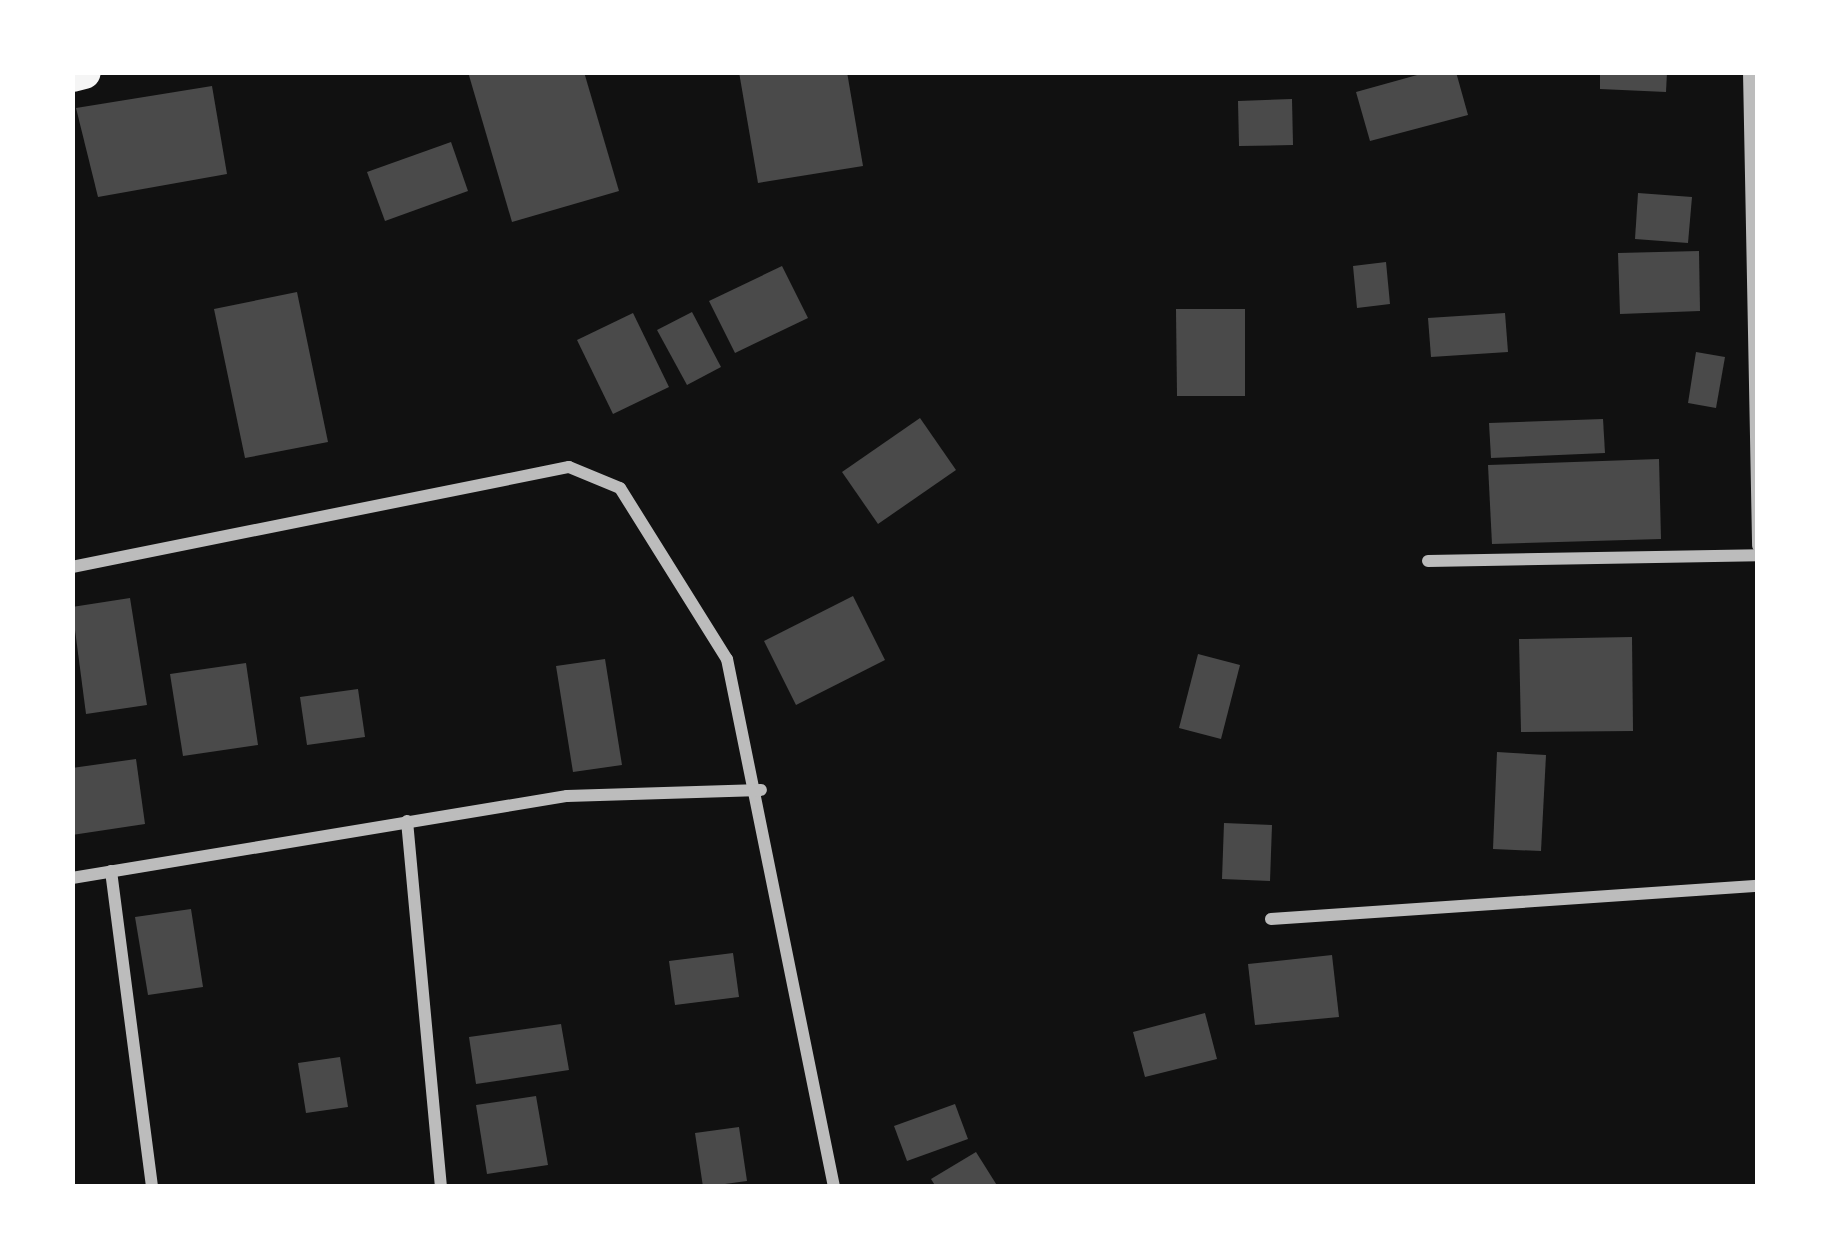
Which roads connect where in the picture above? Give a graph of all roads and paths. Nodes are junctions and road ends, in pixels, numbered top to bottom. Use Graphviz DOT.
graph roads {
  1 [pos="84,72"];
  2 [pos="1749,72"];
  3 [pos="72,75"];
  4 [pos="1758,546"];
  5 [pos="1758,555"];
  6 [pos="1428,561"];
  7 [pos="72,567"];
  8 [pos="760,790"];
  9 [pos="407,820"];
  10 [pos="111,871"];
  11 [pos="72,878"];
  12 [pos="1758,886"];
  13 [pos="1270,919"];
  14 [pos="152,1187"];
  15 [pos="441,1187"];
  16 [pos="834,1187"];
  1 -- 3 [label="highway"];
  2 -- 4 [label="street"];
  5 -- 6 [label="street"];
  7 -- 8 [label="street"];
  8 -- 9 [label="street"];
  8 -- 16 [label="street"];
  9 -- 10 [label="street"];
  9 -- 15 [label="street"];
  10 -- 11 [label="street"];
  10 -- 14 [label="street"];
  12 -- 13 [label="street"];
}
